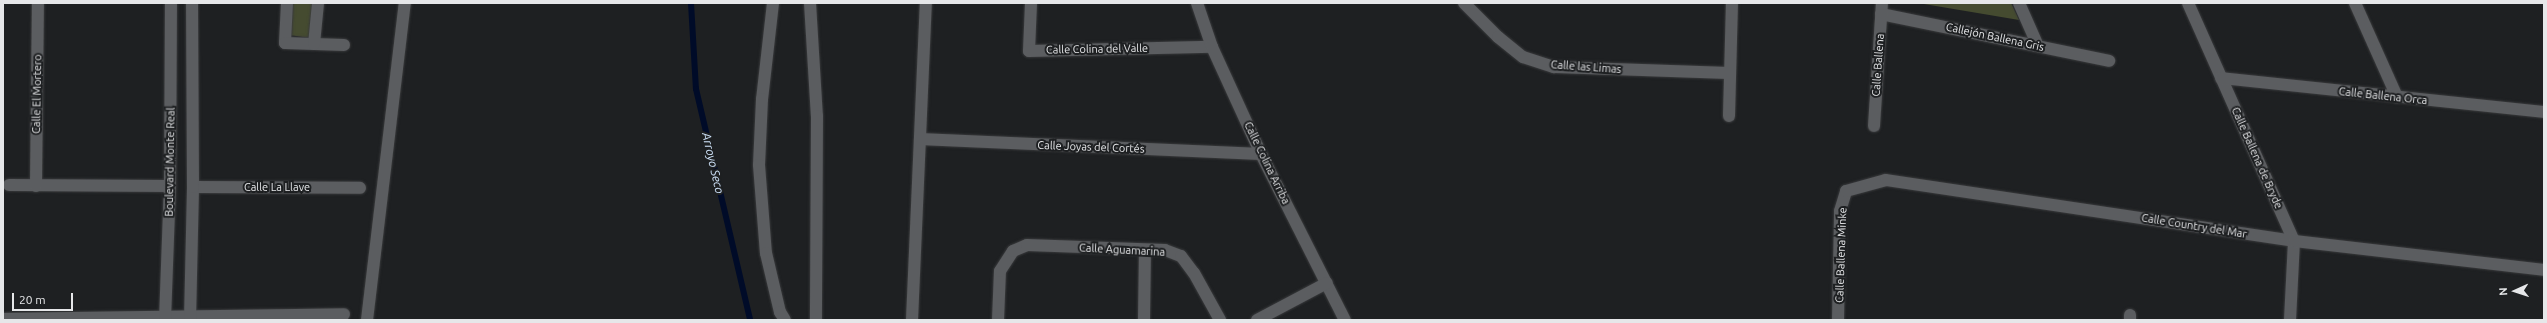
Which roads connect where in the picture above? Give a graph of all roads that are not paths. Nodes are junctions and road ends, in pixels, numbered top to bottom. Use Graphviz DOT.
graph roads {
  1 [pos="38,3"];
  2 [pos="172,3"];
  3 [pos="192,3"];
  4 [pos="283,3"];
  5 [pos="287,3"];
  6 [pos="318,3"];
  7 [pos="405,3"];
  8 [pos="773,3"];
  9 [pos="810,3"];
  10 [pos="926,3"];
  11 [pos="1031,3"];
  12 [pos="1197,3"];
  13 [pos="1464,3"];
  14 [pos="1732,3"];
  15 [pos="2019,3"];
  16 [pos="2188,3"];
  17 [pos="2355,3"];
  18 [pos="1882,8"];
  19 [pos="285,43"];
  20 [pos="314,44"];
  21 [pos="344,44"];
  22 [pos="2038,46"];
  23 [pos="1212,47"];
  24 [pos="2109,61"];
  25 [pos="1730,73"];
  26 [pos="2221,78"];
  27 [pos="2397,97"];
  28 [pos="2544,112"];
  29 [pos="1729,116"];
  30 [pos="1874,126"];
  31 [pos="920,139"];
  32 [pos="1261,154"];
  33 [pos="9,186"];
  34 [pos="36,186"];
  35 [pos="170,186"];
  36 [pos="193,187"];
  37 [pos="360,188"];
  38 [pos="1846,191"];
  39 [pos="2294,241"];
  40 [pos="1145,250"];
  41 [pos="2544,270"];
  42 [pos="1327,283"];
  43 [pos="344,314"];
  44 [pos="165,318"];
  45 [pos="190,318"];
  46 [pos="3,319"];
  47 [pos="367,320"];
  48 [pos="785,320"];
  49 [pos="816,320"];
  50 [pos="912,320"];
  51 [pos="998,320"];
  52 [pos="1144,320"];
  53 [pos="1220,320"];
  54 [pos="1257,320"];
  55 [pos="1345,320"];
  56 [pos="1838,320"];
  57 [pos="2290,320"];
  1 -- 34 [label="street, Calle El Mortero"];
  2 -- 35 [label="street, Boulevard Monte Real"];
  3 -- 36 [label="street, Boulevard Monte Real"];
  4 -- 19 [label="street"];
  5 -- 19 [label="street"];
  6 -- 20 [label="street"];
  7 -- 47 [label="street"];
  8 -- 48 [label="street"];
  9 -- 49 [label="street"];
  10 -- 31 [label="street"];
  11 -- 23 [label="street, Calle Colina del Valle"];
  12 -- 23 [label="street, Calle Colina Arriba"];
  13 -- 25 [label="street, Calle las Limas"];
  14 -- 25 [label="street"];
  15 -- 22 [label="street"];
  16 -- 26 [label="street, Calle Ballena de Bryde"];
  17 -- 27 [label="street"];
  18 -- 22 [label="street, Callejón Ballena Gris"];
  18 -- 30 [label="street, Calle Ballena"];
  19 -- 20 [label="street"];
  20 -- 21 [label="street"];
  22 -- 24 [label="street, Callejón Ballena Gris"];
  23 -- 32 [label="street, Calle Colina Arriba"];
  25 -- 29 [label="street"];
  26 -- 27 [label="street, Calle Ballena Orca"];
  26 -- 39 [label="street, Calle Ballena de Bryde"];
  27 -- 28 [label="street, Calle Ballena Orca"];
  31 -- 32 [label="street, Calle Joyas del Cortés"];
  31 -- 50 [label="street"];
  32 -- 42 [label="street, Calle Colina Arriba"];
  33 -- 34 [label="street"];
  34 -- 35 [label="street"];
  35 -- 44 [label="street, Boulevard Monte Real"];
  36 -- 37 [label="street, Calle La Llave"];
  36 -- 45 [label="street, Boulevard Monte Real"];
  38 -- 39 [label="street, Calle Country del Mar"];
  38 -- 56 [label="street, Calle Ballena Minke"];
  39 -- 41 [label="street, Calle Country del Mar"];
  39 -- 57 [label="street, Calle Ballena de Bryde"];
  40 -- 51 [label="street, Calle Aguamarina"];
  40 -- 52 [label="street"];
  40 -- 53 [label="street, Calle Aguamarina"];
  42 -- 54 [label="street"];
  42 -- 55 [label="street, Calle Colina Arriba"];
  43 -- 45 [label="street"];
  44 -- 45 [label="street"];
  44 -- 46 [label="street"];
}
